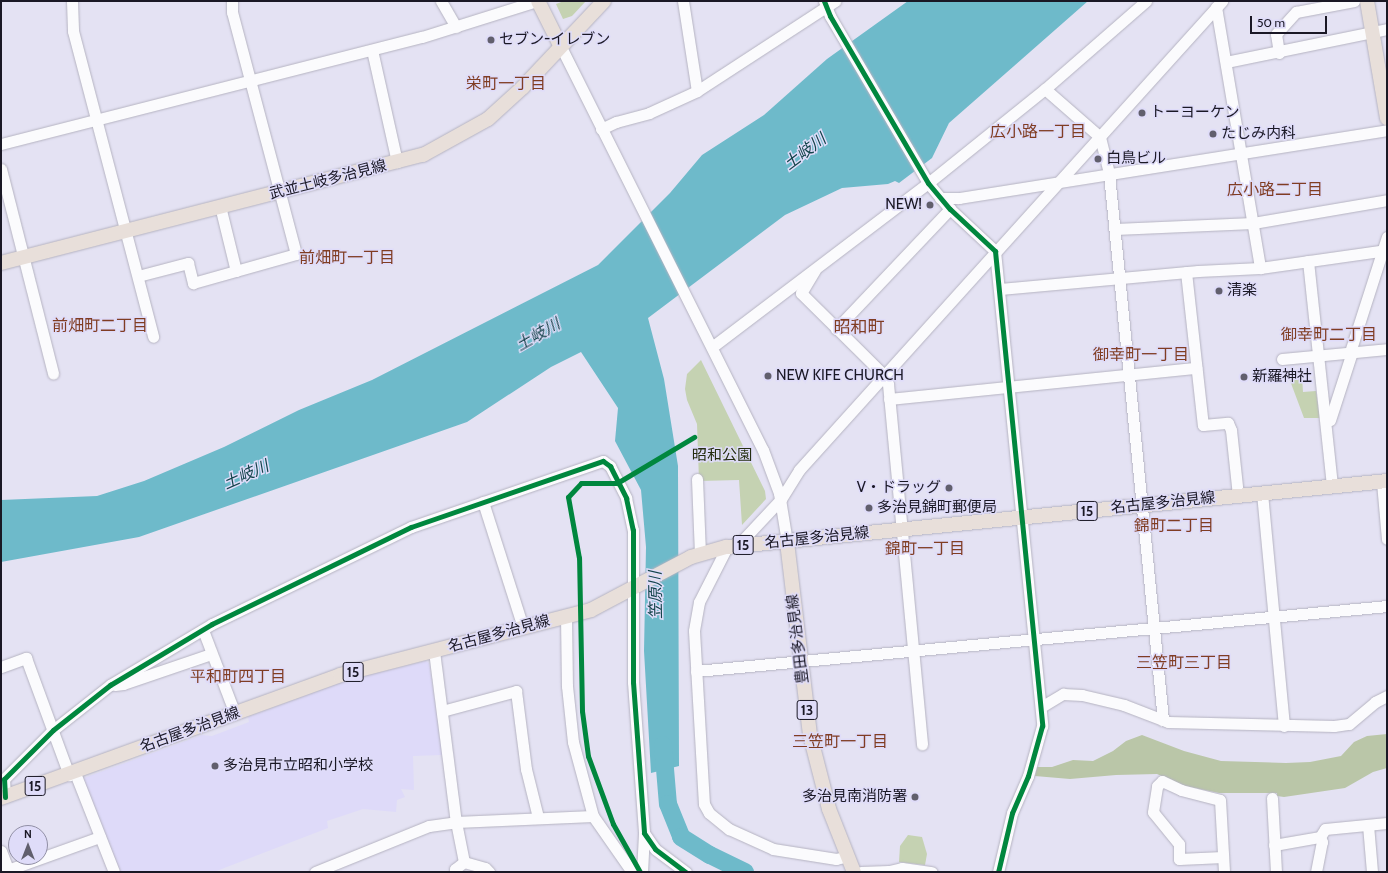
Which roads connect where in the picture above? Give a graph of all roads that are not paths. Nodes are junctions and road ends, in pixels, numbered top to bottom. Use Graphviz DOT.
graph roads {
  1 [pos="72,1"];
  2 [pos="232,1"];
  3 [pos="441,1"];
  4 [pos="538,1"];
  5 [pos="604,1"];
  6 [pos="683,1"];
  7 [pos="1146,1"];
  8 [pos="1354,1"];
  9 [pos="1367,1"];
  10 [pos="1219,4"];
  11 [pos="829,6"];
  12 [pos="456,27"];
  13 [pos="1387,29"];
  14 [pos="1373,33"];
  15 [pos="560,46"];
  16 [pos="372,50"];
  17 [pos="1279,53"];
  18 [pos="1226,62"];
  19 [pos="251,80"];
  20 [pos="1045,88"];
  21 [pos="697,91"];
  22 [pos="1387,118"];
  23 [pos="97,121"];
  24 [pos="1387,130"];
  25 [pos="604,134"];
  26 [pos="1100,137"];
  27 [pos="1,144"];
  28 [pos="1242,153"];
  29 [pos="397,162"];
  30 [pos="1,169"];
  31 [pos="1109,174"];
  32 [pos="928,183"];
  33 [pos="1059,183"];
  34 [pos="281,191"];
  35 [pos="940,198"];
  36 [pos="1387,200"];
  37 [pos="220,206"];
  38 [pos="950,208"];
  39 [pos="1253,223"];
  40 [pos="1115,229"];
  41 [pos="126,231"];
  42 [pos="1387,237"];
  43 [pos="1385,250"];
  44 [pos="995,251"];
  45 [pos="24,257"];
  46 [pos="1308,261"];
  47 [pos="1,263"];
  48 [pos="820,263"];
  49 [pos="1260,268"];
  50 [pos="236,271"];
  51 [pos="1186,272"];
  52 [pos="138,276"];
  53 [pos="1120,278"];
  54 [pos="1000,288"];
  55 [pos="836,329"];
  56 [pos="153,337"];
  57 [pos="710,343"];
  58 [pos="1387,349"];
  59 [pos="1351,352"];
  60 [pos="1318,355"];
  61 [pos="1282,359"];
  62 [pos="1196,368"];
  63 [pos="53,373"];
  64 [pos="884,375"];
  65 [pos="1130,375"];
  66 [pos="1010,387"];
  67 [pos="889,399"];
  68 [pos="1330,420"];
  69 [pos="697,479"];
  70 [pos="1384,481"];
  71 [pos="1332,486"];
  72 [pos="1262,493"];
  73 [pos="1238,496"];
  74 [pos="781,499"];
  75 [pos="482,502"];
  76 [pos="1143,505"];
  77 [pos="1022,518"];
  78 [pos="901,529"];
  79 [pos="1387,539"];
  80 [pos="787,542"];
  81 [pos="732,546"];
  82 [pos="696,555"];
  83 [pos="637,585"];
  84 [pos="1387,606"];
  85 [pos="566,616"];
  86 [pos="1274,617"];
  87 [pos="523,627"];
  88 [pos="1154,628"];
  89 [pos="203,630"];
  90 [pos="1033,640"];
  91 [pos="434,651"];
  92 [pos="912,651"];
  93 [pos="211,654"];
  94 [pos="800,662"];
  95 [pos="1,667"];
  96 [pos="696,671"];
  97 [pos="110,685"];
  98 [pos="1387,696"];
  99 [pos="1041,707"];
  100 [pos="442,711"];
  101 [pos="235,714"];
  102 [pos="1162,720"];
  103 [pos="1284,726"];
  104 [pos="53,730"];
  105 [pos="922,744"];
  106 [pos="72,774"];
  107 [pos="3,798"];
  108 [pos="1272,798"];
  109 [pos="593,816"];
  110 [pos="538,817"];
  111 [pos="456,822"];
  112 [pos="1387,823"];
  113 [pos="1368,825"];
  114 [pos="644,833"];
  115 [pos="100,837"];
  116 [pos="1320,837"];
  117 [pos="1274,845"];
  118 [pos="1,851"];
  119 [pos="848,856"];
  120 [pos="1223,857"];
  121 [pos="464,862"];
  122 [pos="6,871"];
  123 [pos="114,872"];
  124 [pos="315,872"];
  125 [pos="455,872"];
  126 [pos="489,872"];
  127 [pos="632,872"];
  128 [pos="642,872"];
  129 [pos="686,872"];
  130 [pos="854,872"];
  131 [pos="862,872"];
  132 [pos="932,872"];
  133 [pos="998,872"];
  134 [pos="1224,872"];
  135 [pos="1276,872"];
  136 [pos="1316,872"];
  137 [pos="1372,872"];
  1 -- 23 [label="street"];
  2 -- 19 [label="street"];
  3 -- 12 [label="street"];
  4 -- 12 [label="street"];
  4 -- 15 [label="main road"];
  5 -- 15 [label="main road, 武並土岐多治見線"];
  6 -- 21 [label="street"];
  7 -- 20 [label="street"];
  8 -- 17 [label="street"];
  9 -- 14 [label="main road"];
  10 -- 18 [label="street"];
  10 -- 26 [label="street"];
  11 -- 21 [label="street"];
  11 -- 32 [label="street"];
  12 -- 16 [label="street"];
  13 -- 14 [label="street"];
  14 -- 17 [label="street"];
  14 -- 22 [label="main road"];
  15 -- 25 [label="street"];
  15 -- 29 [label="main road, 武並土岐多治見線"];
  16 -- 19 [label="street"];
  16 -- 29 [label="street"];
  17 -- 18 [label="street"];
  18 -- 28 [label="street"];
  19 -- 23 [label="street"];
  19 -- 34 [label="street"];
  20 -- 26 [label="street"];
  20 -- 32 [label="street"];
  21 -- 25 [label="street"];
  23 -- 27 [label="street"];
  23 -- 41 [label="street"];
  24 -- 28 [label="street"];
  25 -- 57 [label="street"];
  26 -- 31 [label="street"];
  26 -- 33 [label="street"];
  28 -- 31 [label="street"];
  28 -- 39 [label="street"];
  29 -- 34 [label="main road, 武並土岐多治見線"];
  30 -- 45 [label="street"];
  31 -- 33 [label="street"];
  31 -- 40 [label="street"];
  32 -- 35 [label="street"];
  32 -- 48 [label="street"];
  33 -- 35 [label="street"];
  33 -- 44 [label="street"];
  34 -- 37 [label="main road, 武並土岐多治見線"];
  34 -- 50 [label="street"];
  35 -- 38 [label="street"];
  36 -- 39 [label="street"];
  37 -- 41 [label="main road, 武並土岐多治見線"];
  37 -- 50 [label="street"];
  38 -- 44 [label="street"];
  38 -- 55 [label="street"];
  39 -- 40 [label="street"];
  39 -- 49 [label="street"];
  40 -- 53 [label="street"];
  41 -- 45 [label="main road, 武並土岐多治見線"];
  41 -- 52 [label="street"];
  42 -- 43 [label="street"];
  43 -- 46 [label="street"];
  43 -- 59 [label="street"];
  44 -- 54 [label="street"];
  44 -- 64 [label="street"];
  45 -- 47 [label="main road, 武並土岐多治見線"];
  45 -- 63 [label="street"];
  46 -- 49 [label="street"];
  46 -- 60 [label="street"];
  48 -- 55 [label="street"];
  48 -- 57 [label="street"];
  49 -- 51 [label="street"];
  50 -- 52 [label="street"];
  51 -- 53 [label="street"];
  51 -- 62 [label="street"];
  52 -- 56 [label="street"];
  53 -- 54 [label="street"];
  53 -- 65 [label="street"];
  54 -- 66 [label="street"];
  55 -- 64 [label="street"];
  57 -- 74 [label="street"];
  58 -- 59 [label="street"];
  59 -- 60 [label="street"];
  59 -- 68 [label="street"];
  60 -- 61 [label="street"];
  60 -- 71 [label="street"];
  62 -- 65 [label="street"];
  62 -- 73 [label="street"];
  64 -- 67 [label="street"];
  64 -- 74 [label="street"];
  65 -- 66 [label="street"];
  65 -- 76 [label="street"];
  66 -- 67 [label="street"];
  66 -- 77 [label="street"];
  67 -- 78 [label="street"];
  69 -- 82 [label="street"];
  70 -- 71 [label="main road, 名古屋多治見線 / 15"];
  70 -- 79 [label="street"];
  71 -- 72 [label="main road, 名古屋多治見線 / 15"];
  72 -- 73 [label="main road, 名古屋多治見線 / 15"];
  72 -- 86 [label="street"];
  73 -- 76 [label="main road, 名古屋多治見線 / 15"];
  74 -- 80 [label="street"];
  74 -- 81 [label="street"];
  75 -- 83 [label="street"];
  75 -- 87 [label="street"];
  75 -- 89 [label="street"];
  76 -- 77 [label="main road, 名古屋多治見線 / 15"];
  76 -- 88 [label="street"];
  77 -- 78 [label="main road, 名古屋多治見線 / 15"];
  77 -- 90 [label="street"];
  78 -- 80 [label="main road, 名古屋多治見線 / 15"];
  78 -- 92 [label="street"];
  80 -- 81 [label="main road, 名古屋多治見線 / 15"];
  80 -- 94 [label="main road, 豊田多治見線 / 13"];
  81 -- 82 [label="main road, 名古屋多治見線 / 15"];
  81 -- 96 [label="street"];
  82 -- 83 [label="main road, 名古屋多治見線 / 15"];
  83 -- 85 [label="main road, 名古屋多治見線 / 15"];
  83 -- 114 [label="street"];
  84 -- 86 [label="street"];
  85 -- 87 [label="main road, 名古屋多治見線 / 15"];
  85 -- 109 [label="street"];
  86 -- 88 [label="street"];
  86 -- 103 [label="street"];
  87 -- 91 [label="main road, 名古屋多治見線 / 15"];
  88 -- 90 [label="street"];
  88 -- 102 [label="street"];
  89 -- 93 [label="street"];
  89 -- 97 [label="street"];
  90 -- 92 [label="street"];
  90 -- 99 [label="street"];
  91 -- 100 [label="street"];
  91 -- 101 [label="main road, 名古屋多治見線 / 15"];
  92 -- 94 [label="street"];
  92 -- 105 [label="street"];
  93 -- 97 [label="street"];
  93 -- 101 [label="street"];
  94 -- 96 [label="street"];
  94 -- 119 [label="main road, 豊田多治見線 / 13"];
  95 -- 104 [label="street"];
  96 -- 119 [label="street"];
  97 -- 104 [label="street"];
  98 -- 103 [label="street"];
  99 -- 102 [label="street"];
  99 -- 133 [label="street"];
  100 -- 110 [label="street"];
  100 -- 111 [label="street"];
  101 -- 106 [label="main road, 名古屋多治見線 / 15"];
  102 -- 103 [label="street"];
  104 -- 106 [label="street"];
  104 -- 107 [label="street"];
  106 -- 107 [label="main road, 名古屋多治見線 / 15"];
  106 -- 115 [label="street"];
  108 -- 117 [label="street"];
  109 -- 110 [label="street"];
  109 -- 127 [label="street"];
  110 -- 111 [label="street"];
  111 -- 121 [label="street"];
  111 -- 124 [label="street"];
  112 -- 113 [label="street"];
  113 -- 116 [label="street"];
  113 -- 137 [label="street"];
  114 -- 128 [label="street"];
  114 -- 129 [label="street"];
  115 -- 122 [label="street"];
  115 -- 123 [label="street"];
  116 -- 117 [label="street"];
  116 -- 136 [label="street"];
  117 -- 135 [label="street"];
  118 -- 122 [label="street"];
  119 -- 130 [label="main road, 豊田多治見線 / 13"];
  120 -- 120 [label="street"];
  120 -- 134 [label="street"];
  121 -- 125 [label="street"];
  121 -- 126 [label="street"];
  131 -- 132 [label="street"];
}
